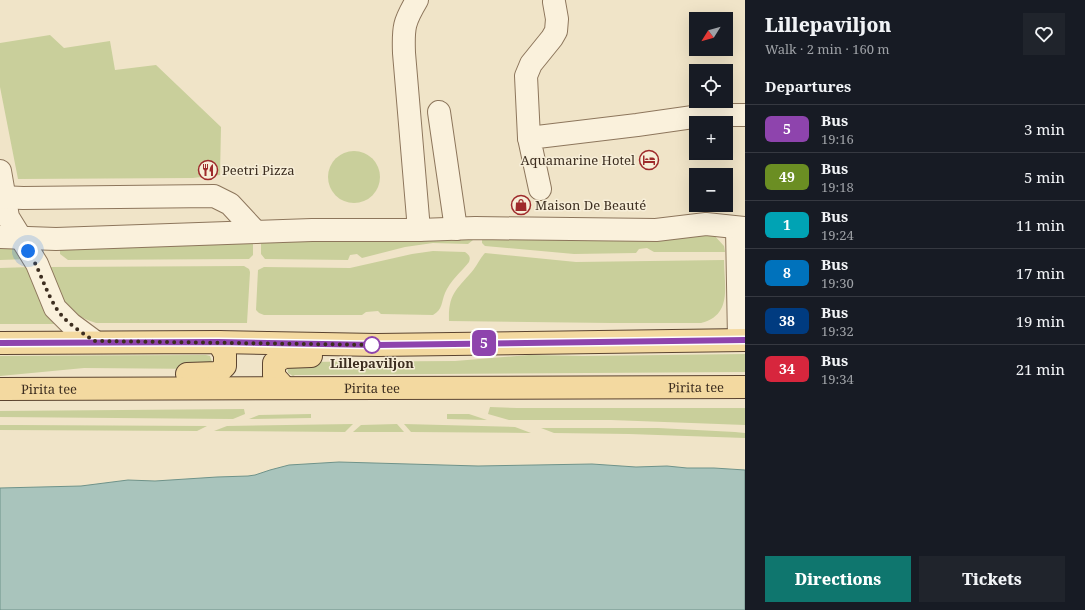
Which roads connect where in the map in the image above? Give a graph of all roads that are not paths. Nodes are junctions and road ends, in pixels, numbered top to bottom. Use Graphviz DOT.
graph roads {
  1 [pos="417,0"];
  2 [pos="554,2"];
  3 [pos="439,112"];
  4 [pos="745,115"];
  5 [pos="529,138"];
  6 [pos="0,171"];
  7 [pos="540,189"];
  8 [pos="2,197"];
  9 [pos="741,228"];
  10 [pos="456,229"];
  11 [pos="418,230"];
  12 [pos="256,232"];
  13 [pos="10,237"];
  14 [pos="742,340"];
  15 [pos="94,341"];
  16 [pos="0,342"];
  17 [pos="218,342"];
  18 [pos="326,344"];
  19 [pos="745,387"];
  20 [pos="149,388"];
  21 [pos="284,388"];
  22 [pos="0,389"];
  1 -- 11 [label="street"];
  2 -- 5 [label="street"];
  3 -- 10 [label="street"];
  4 -- 5 [label="street"];
  5 -- 7 [label="street"];
  6 -- 8 [label="street"];
  8 -- 12 [label="street"];
  8 -- 13 [label="street"];
  9 -- 10 [label="street"];
  9 -- 14 [label="street"];
  10 -- 11 [label="street"];
  11 -- 12 [label="street"];
  12 -- 13 [label="street"];
  13 -- 15 [label="street"];
  14 -- 18 [label="main road"];
  15 -- 16 [label="main road"];
  15 -- 17 [label="main road"];
  17 -- 18 [label="main road"];
  17 -- 20 [label="main road"];
  18 -- 21 [label="main road"];
  19 -- 21 [label="main road, Pirita tee"];
  20 -- 21 [label="main road, Pirita tee"];
  20 -- 22 [label="main road, Pirita tee"];
}
